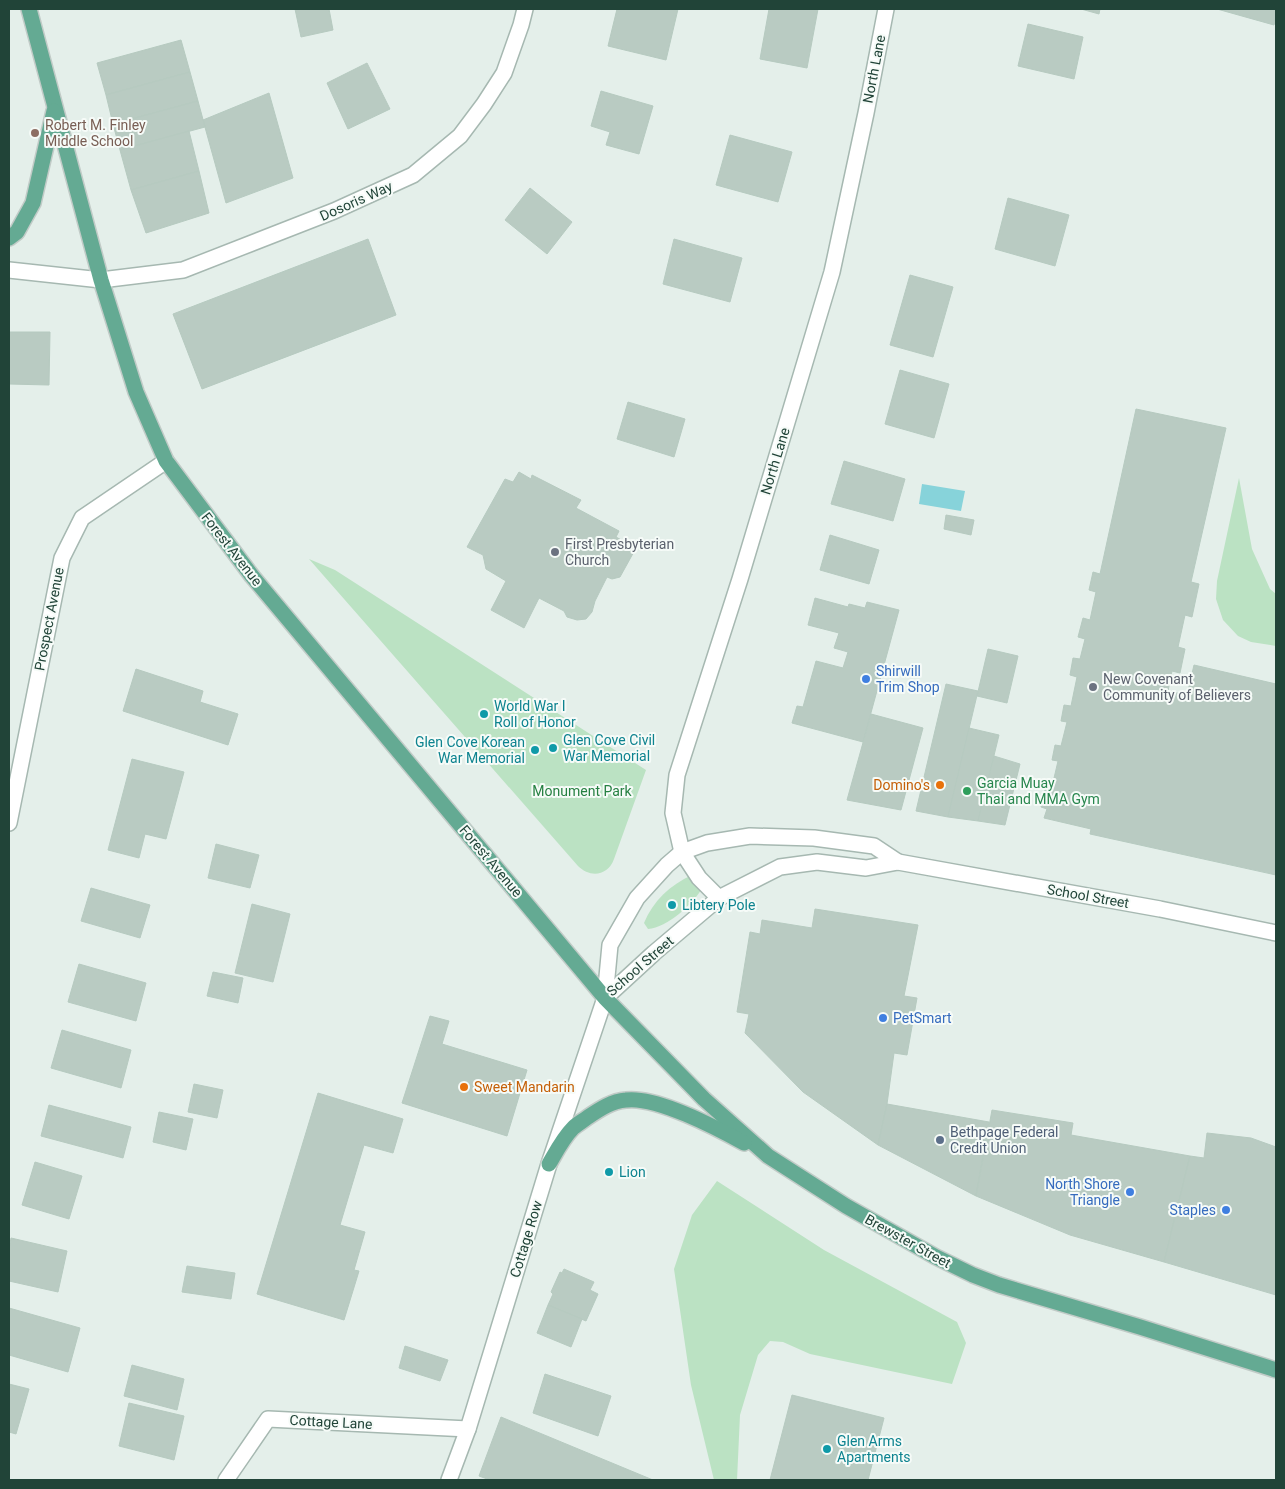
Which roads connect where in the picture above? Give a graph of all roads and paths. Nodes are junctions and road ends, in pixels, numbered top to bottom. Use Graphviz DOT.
graph roads {
  1 [pos="29,9"];
  2 [pos="525,9"];
  3 [pos="886,9"];
  4 [pos="55,107"];
  5 [pos="9,238"];
  6 [pos="9,270"];
  7 [pos="101,280"];
  8 [pos="166,462"];
  9 [pos="9,823"];
  10 [pos="682,852"];
  11 [pos="898,862"];
  12 [pos="720,898"];
  13 [pos="1276,933"];
  14 [pos="605,998"];
  15 [pos="768,1156"];
  16 [pos="549,1164"];
  17 [pos="1276,1370"];
  18 [pos="468,1429"];
  19 [pos="226,1480"];
  20 [pos="449,1480"];
  1 -- 4 [label="main road, Forest Avenue"];
  2 -- 7 [label="street, Dosoris Way"];
  3 -- 10 [label="street, North Lane"];
  4 -- 5 [label="main road"];
  4 -- 7 [label="main road, Forest Avenue"];
  6 -- 7 [label="street, Dosoris Way"];
  7 -- 8 [label="main road, Forest Avenue"];
  8 -- 9 [label="street, Prospect Avenue"];
  8 -- 14 [label="main road, Forest Avenue"];
  10 -- 11 [label="street, School Street"];
  10 -- 12 [label="street, North Lane"];
  10 -- 14 [label="street, School Street"];
  11 -- 12 [label="street, School Street"];
  11 -- 13 [label="street, School Street"];
  12 -- 14 [label="street, School Street"];
  14 -- 15 [label="main road, Brewster Street"];
  14 -- 16 [label="street, Cottage Row"];
  15 -- 16 [label="main road"];
  15 -- 17 [label="main road, Brewster Street"];
  16 -- 18 [label="street, Cottage Row"];
  18 -- 19 [label="street, Cottage Lane"];
  18 -- 20 [label="street, Cottage Row"];
}
